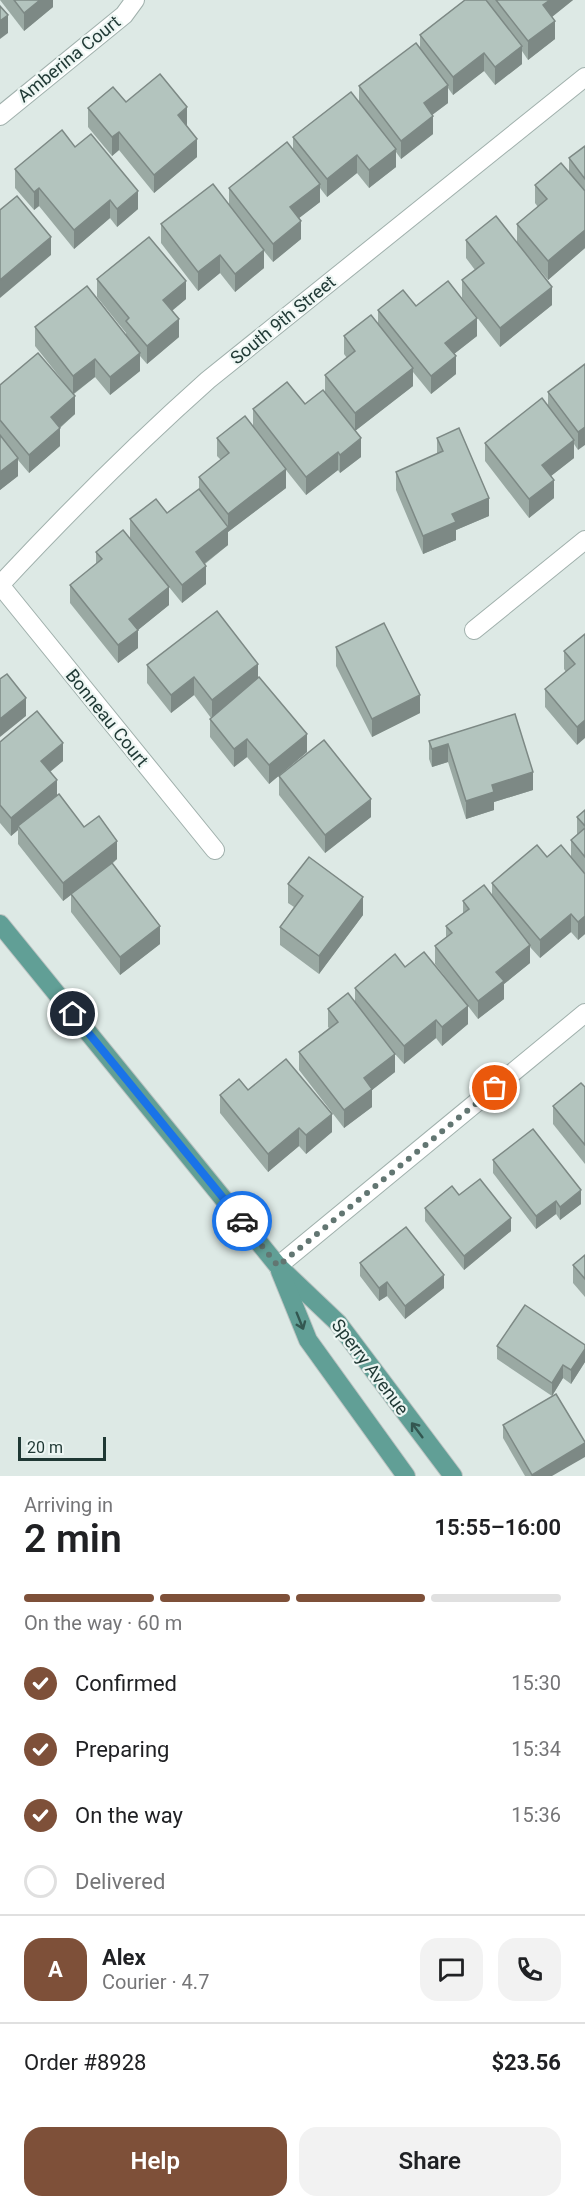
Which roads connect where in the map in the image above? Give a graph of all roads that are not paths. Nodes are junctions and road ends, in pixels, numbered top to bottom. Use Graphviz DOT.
graph roads {
  1 [pos="135,0"];
  2 [pos="585,77"];
  3 [pos="0,116"];
  4 [pos="585,540"];
  5 [pos="0,585"];
  6 [pos="474,630"];
  7 [pos="215,850"];
  8 [pos="0,924"];
  9 [pos="585,1013"];
  10 [pos="278,1266"];
  11 [pos="406,1476"];
  12 [pos="453,1476"];
  1 -- 3 [label="street, Amberina Court"];
  2 -- 5 [label="street, South 9th Street"];
  4 -- 6 [label="street"];
  5 -- 7 [label="street, Bonneau Court"];
  8 -- 10 [label="main road, Sperry Avenue"];
  9 -- 10 [label="street"];
  10 -- 11 [label="main road, Sperry Avenue, one-way"];
  12 -- 10 [label="main road, Sperry Avenue, one-way"];
}
